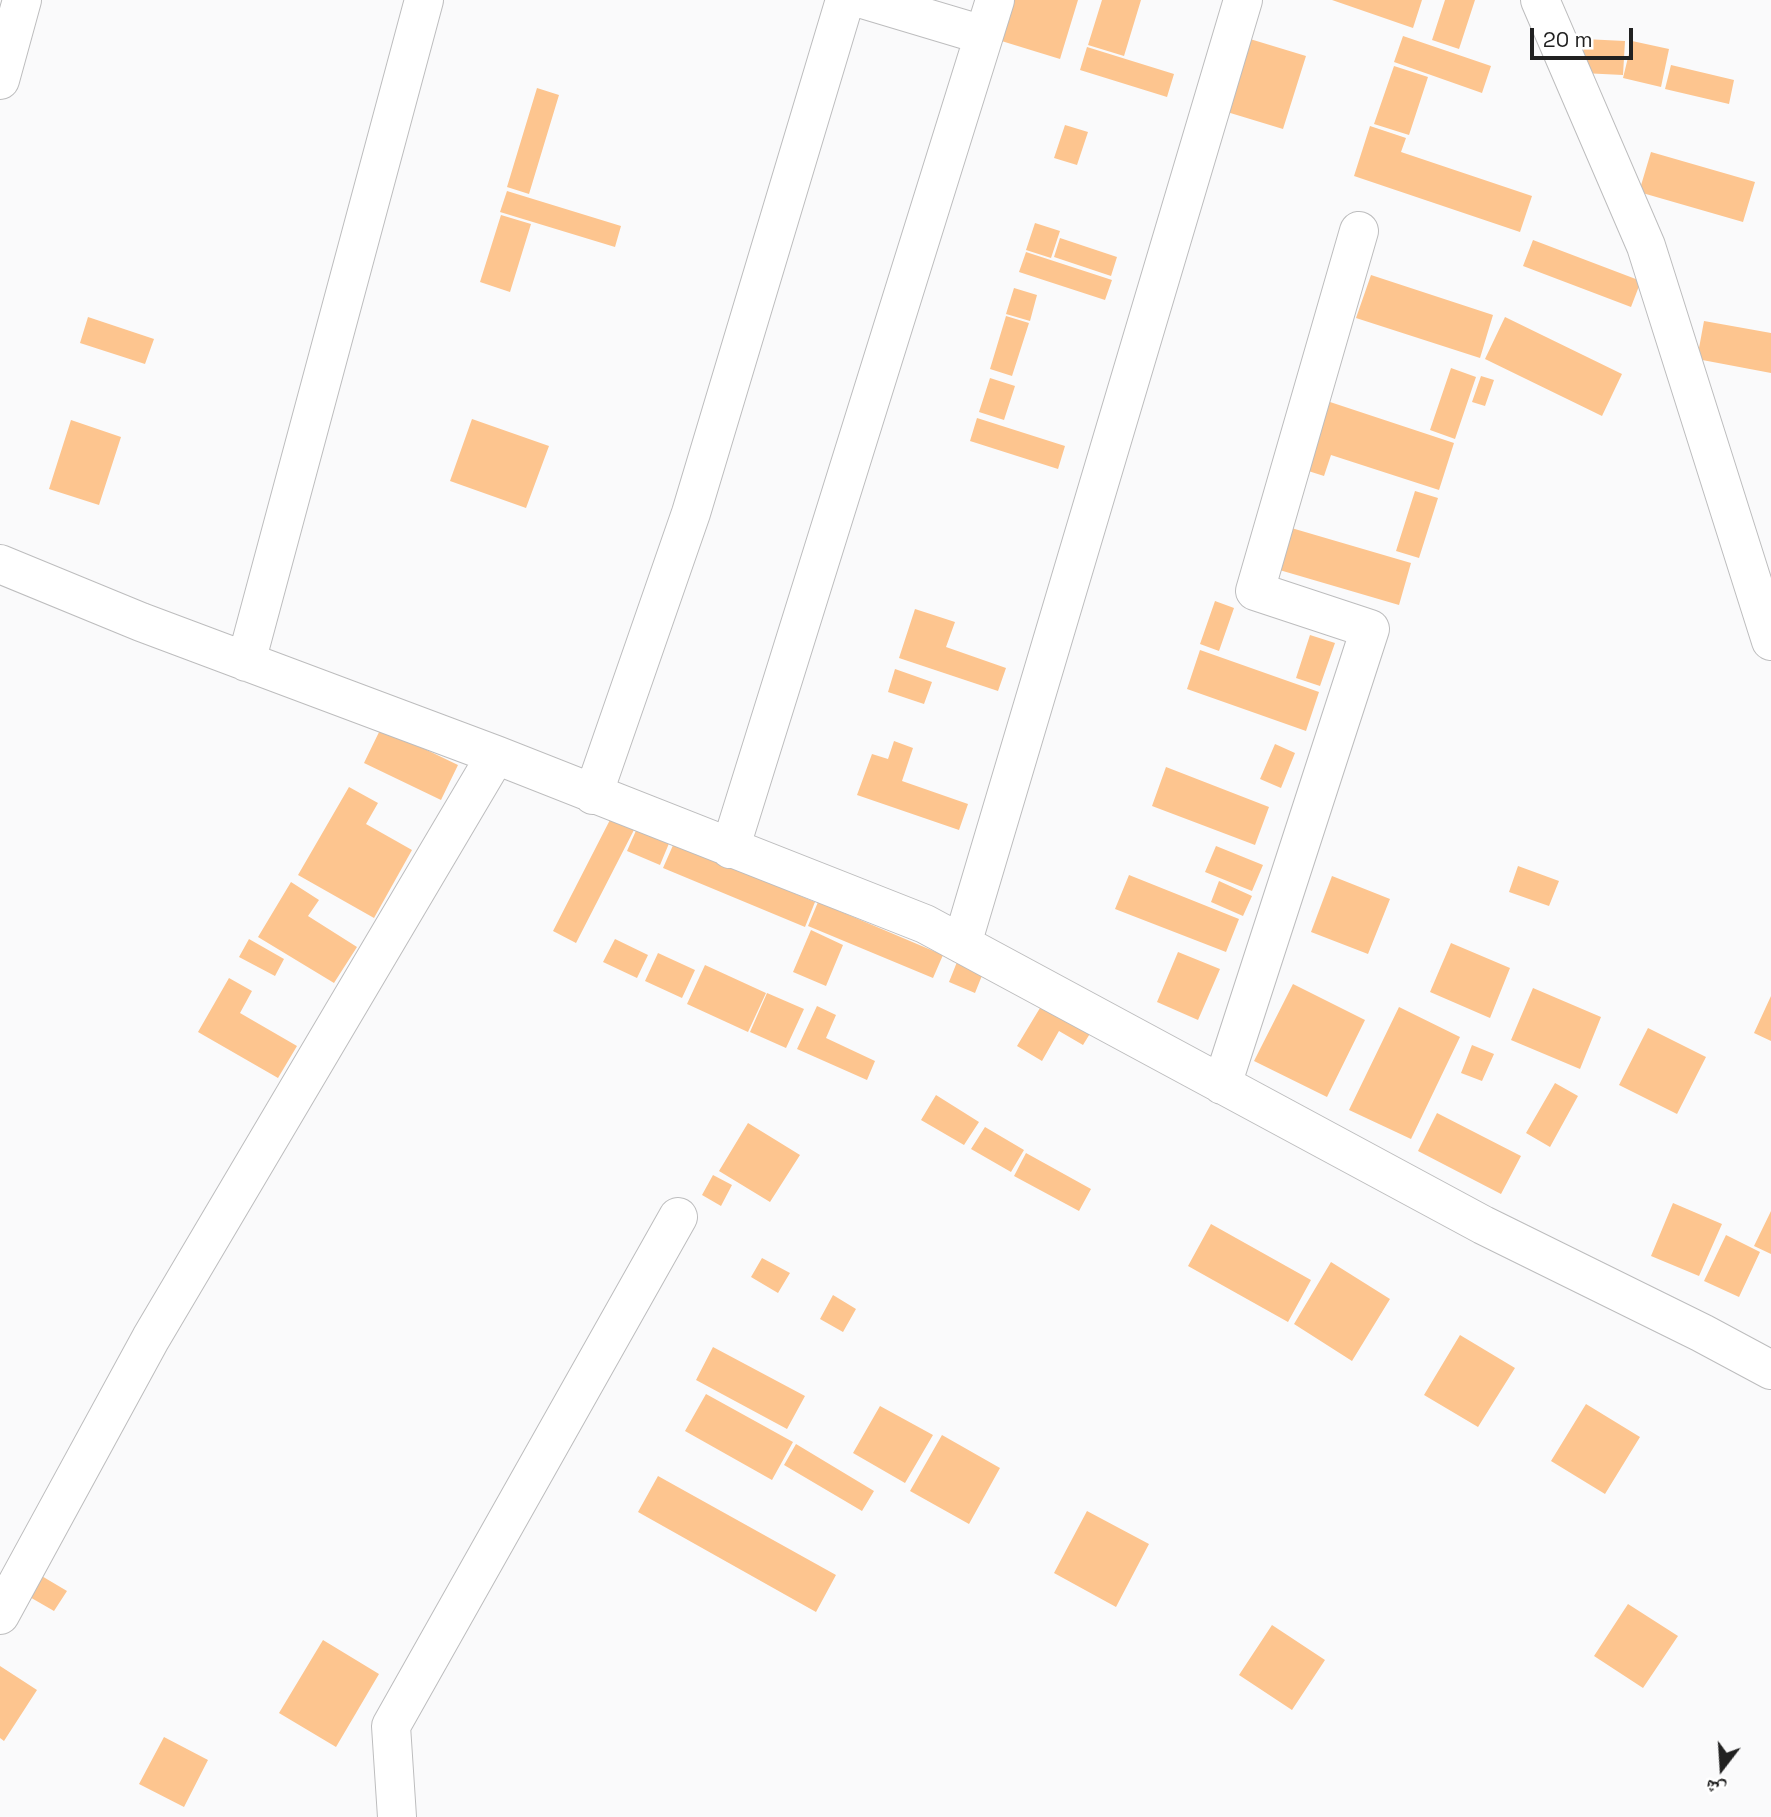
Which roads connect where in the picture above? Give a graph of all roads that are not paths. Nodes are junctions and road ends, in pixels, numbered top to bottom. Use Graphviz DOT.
graph roads {
  1 [pos="22,0"];
  2 [pos="424,0"];
  3 [pos="845,0"];
  4 [pos="866,0"];
  5 [pos="1243,0"];
  6 [pos="1540,0"];
  7 [pos="989,18"];
  8 [pos="0,80"];
  9 [pos="1359,231"];
  10 [pos="1771,545"];
  11 [pos="0,564"];
  12 [pos="1756,596"];
  13 [pos="1771,641"];
  14 [pos="246,662"];
  15 [pos="495,755"];
  16 [pos="593,795"];
  17 [pos="730,849"];
  18 [pos="962,944"];
  19 [pos="1222,1085"];
  20 [pos="678,1217"];
  21 [pos="1771,1370"];
  22 [pos="0,1615"];
  23 [pos="397,1817"];
  1 -- 8 [label="street"];
  2 -- 14 [label="street"];
  3 -- 16 [label="street"];
  4 -- 7 [label="street"];
  5 -- 18 [label="street"];
  6 -- 12 [label="street"];
  7 -- 17 [label="street"];
  9 -- 19 [label="street"];
  10 -- 12 [label="street"];
  11 -- 14 [label="street"];
  12 -- 13 [label="street"];
  14 -- 15 [label="street"];
  15 -- 16 [label="street"];
  15 -- 22 [label="street"];
  16 -- 17 [label="street"];
  17 -- 18 [label="street"];
  18 -- 19 [label="street"];
  19 -- 21 [label="street"];
  20 -- 23 [label="street"];
}
